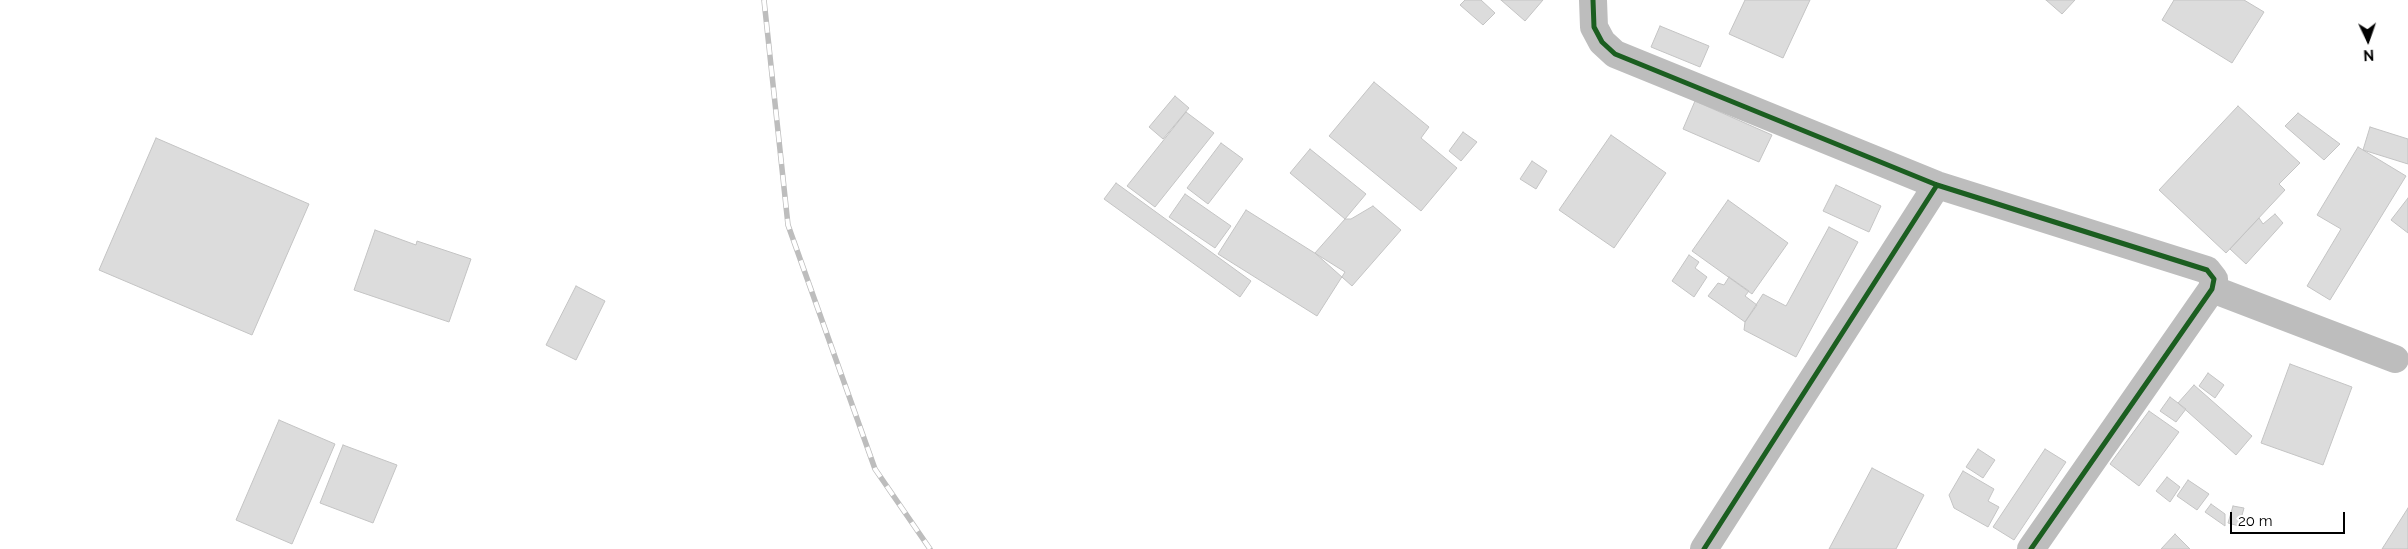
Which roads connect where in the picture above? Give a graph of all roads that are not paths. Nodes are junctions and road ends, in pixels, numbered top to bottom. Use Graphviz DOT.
graph roads {
  1 [pos="1593,0"];
  2 [pos="1937,185"];
  3 [pos="2212,288"];
  4 [pos="2394,359"];
  5 [pos="1704,549"];
  6 [pos="2031,549"];
  1 -- 2 [label="street"];
  2 -- 3 [label="street"];
  2 -- 5 [label="street"];
  3 -- 4 [label="street"];
  3 -- 6 [label="street"];
}
